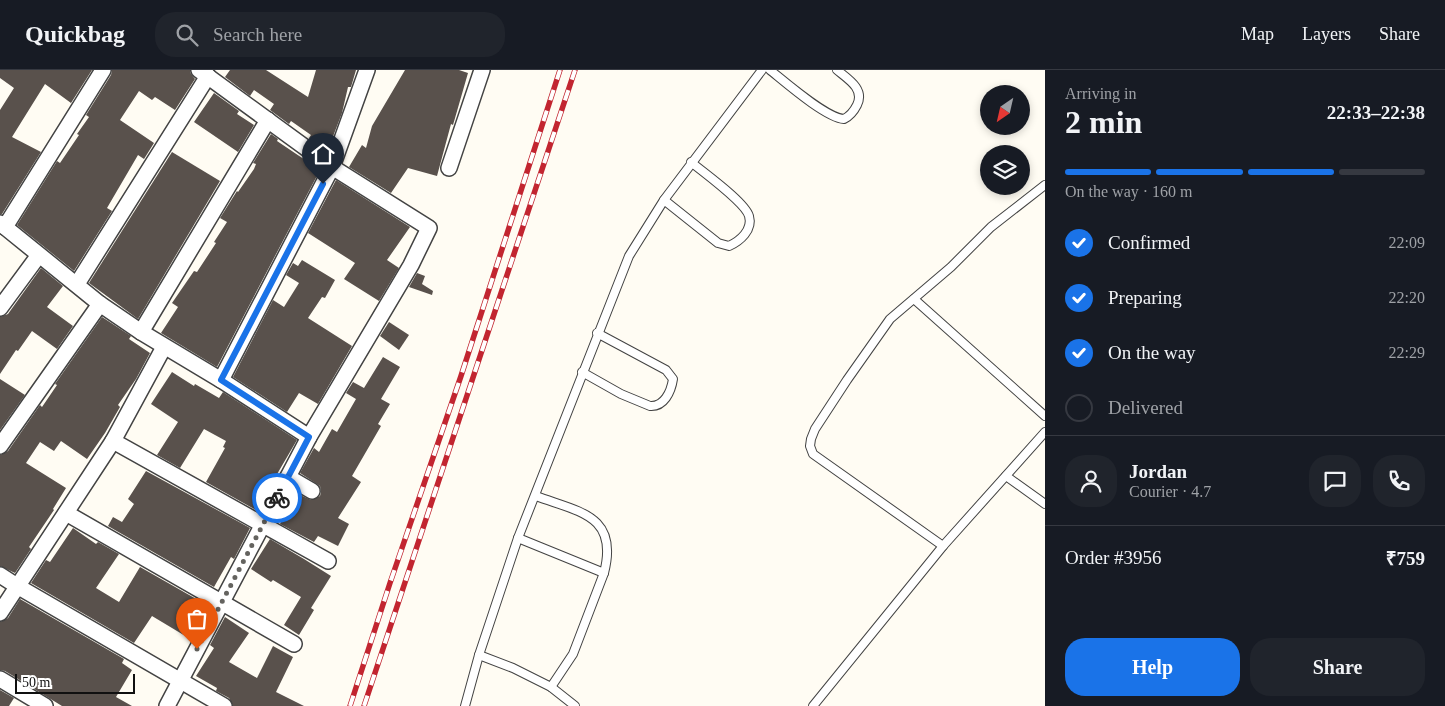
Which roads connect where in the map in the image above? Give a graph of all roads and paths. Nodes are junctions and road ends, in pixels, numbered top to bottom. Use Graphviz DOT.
graph roads {
  1 [pos="103,70"];
  2 [pos="367,70"];
  3 [pos="482,70"];
  4 [pos="762,70"];
  5 [pos="770,70"];
  6 [pos="838,70"];
  7 [pos="204,73"];
  8 [pos="268,120"];
  9 [pos="692,162"];
  10 [pos="332,167"];
  11 [pos="449,168"];
  12 [pos="1045,185"];
  13 [pos="664,200"];
  14 [pos="3,225"];
  15 [pos="38,255"];
  16 [pos="77,284"];
  17 [pos="914,299"];
  18 [pos="100,304"];
  19 [pos="0,308"];
  20 [pos="141,332"];
  21 [pos="597,333"];
  22 [pos="164,347"];
  23 [pos="582,372"];
  24 [pos="221,380"];
  25 [pos="1045,416"];
  26 [pos="1045,432"];
  27 [pos="309,437"];
  28 [pos="113,441"];
  29 [pos="0,446"];
  30 [pos="1006,476"];
  31 [pos="288,477"];
  32 [pos="312,491"];
  33 [pos="536,496"];
  34 [pos="1045,504"];
  35 [pos="66,514"];
  36 [pos="262,525"];
  37 [pos="518,538"];
  38 [pos="943,546"];
  39 [pos="328,561"];
  40 [pos="604,573"];
  41 [pos="0,575"];
  42 [pos="17,586"];
  43 [pos="222,603"];
  44 [pos="0,613"];
  45 [pos="294,644"];
  46 [pos="478,655"];
  47 [pos="0,679"];
  48 [pos="180,680"];
  49 [pos="551,687"];
  50 [pos="45,706"];
  51 [pos="167,706"];
  52 [pos="224,706"];
  53 [pos="465,706"];
  54 [pos="575,706"];
  55 [pos="814,706"];
  1 -- 14 [label="street"];
  2 -- 10 [label="street"];
  3 -- 11 [label="street"];
  4 -- 9 [label="lane"];
  5 -- 6 [label="lane"];
  7 -- 8 [label="street"];
  7 -- 16 [label="street"];
  8 -- 10 [label="street"];
  8 -- 20 [label="street"];
  9 -- 13 [label="lane"];
  9 -- 13 [label="lane"];
  10 -- 24 [label="street"];
  10 -- 27 [label="street"];
  12 -- 17 [label="lane"];
  13 -- 21 [label="lane"];
  14 -- 15 [label="street"];
  15 -- 16 [label="street"];
  15 -- 19 [label="street"];
  16 -- 18 [label="street"];
  17 -- 25 [label="lane"];
  17 -- 38 [label="lane"];
  18 -- 20 [label="street"];
  18 -- 29 [label="street"];
  20 -- 22 [label="street"];
  21 -- 23 [label="lane"];
  21 -- 23 [label="lane"];
  22 -- 24 [label="street"];
  22 -- 28 [label="street"];
  23 -- 33 [label="lane"];
  24 -- 27 [label="street"];
  26 -- 30 [label="lane"];
  27 -- 31 [label="street"];
  28 -- 35 [label="street"];
  28 -- 36 [label="street"];
  30 -- 34 [label="lane"];
  30 -- 38 [label="lane"];
  31 -- 32 [label="street"];
  31 -- 36 [label="street"];
  33 -- 37 [label="lane"];
  33 -- 40 [label="lane"];
  35 -- 42 [label="street"];
  35 -- 43 [label="street"];
  36 -- 39 [label="street"];
  36 -- 43 [label="street"];
  37 -- 40 [label="lane"];
  37 -- 46 [label="lane"];
  38 -- 55 [label="lane"];
  40 -- 49 [label="lane"];
  41 -- 42 [label="street"];
  42 -- 44 [label="street"];
  42 -- 48 [label="street"];
  43 -- 45 [label="street"];
  43 -- 48 [label="street"];
  46 -- 49 [label="lane"];
  46 -- 53 [label="lane"];
  47 -- 50 [label="street"];
  48 -- 51 [label="street"];
  48 -- 52 [label="street"];
  49 -- 54 [label="lane"];
}
